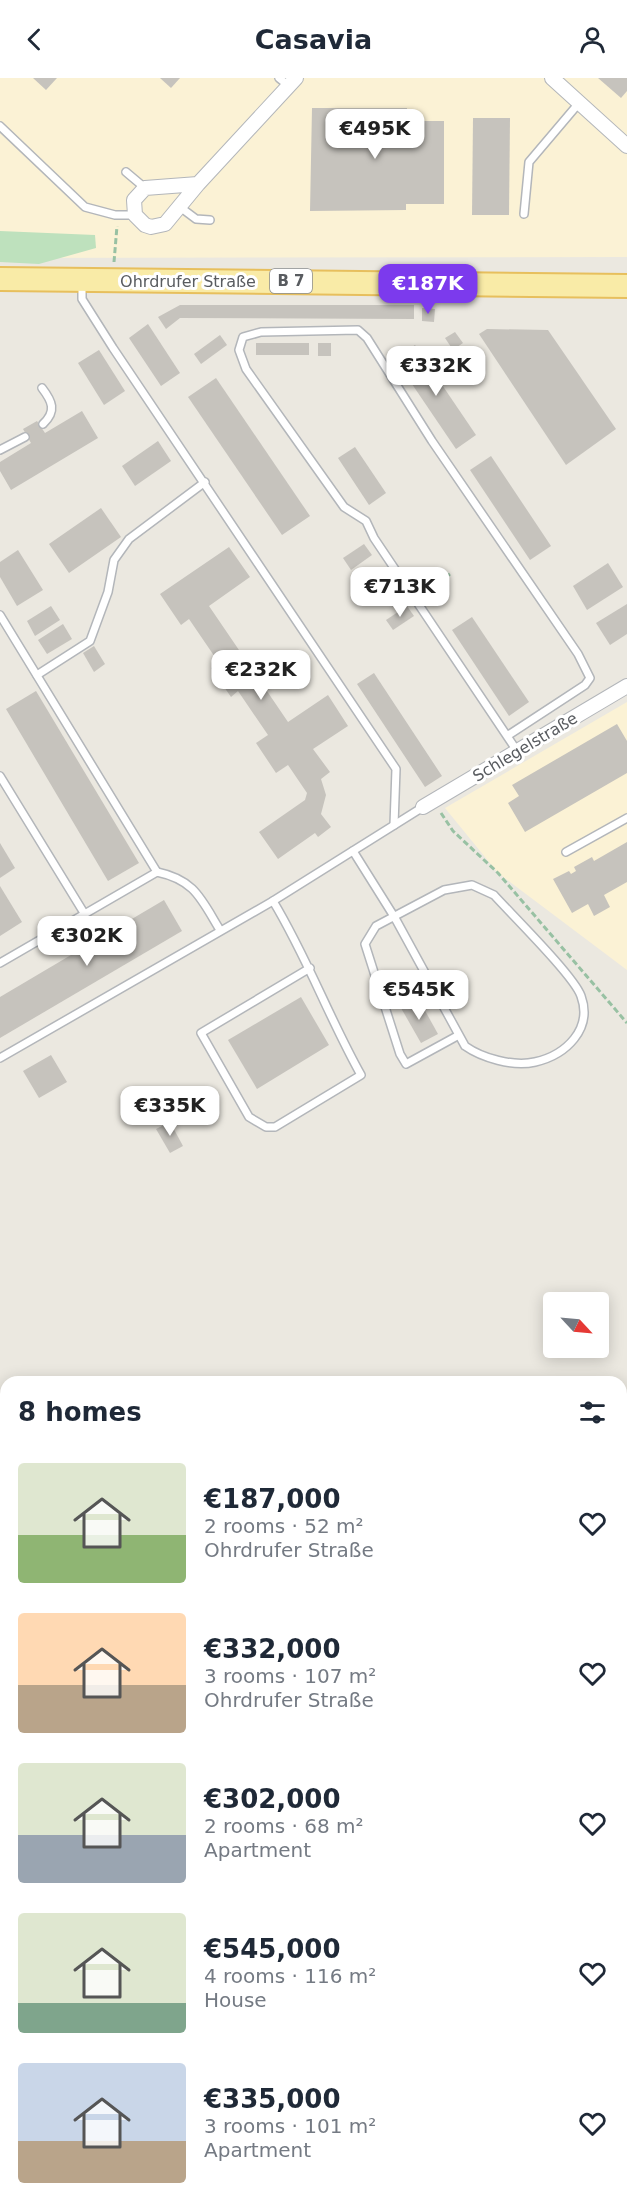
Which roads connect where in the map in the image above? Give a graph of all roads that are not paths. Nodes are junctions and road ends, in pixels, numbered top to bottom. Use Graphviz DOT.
graph roads {
  1 [pos="552,78"];
  2 [pos="574,78"];
  3 [pos="288,81"];
  4 [pos="564,89"];
  5 [pos="579,102"];
  6 [pos="0,126"];
  7 [pos="627,146"];
  8 [pos="126,172"];
  9 [pos="198,184"];
  10 [pos="145,188"];
  11 [pos="180,207"];
  12 [pos="524,214"];
  13 [pos="135,215"];
  14 [pos="210,220"];
  15 [pos="0,279"];
  16 [pos="82,280"];
  17 [pos="627,286"];
  18 [pos="42,388"];
  19 [pos="43,424"];
  20 [pos="25,436"];
  21 [pos="0,450"];
  22 [pos="205,482"];
  23 [pos="0,615"];
  24 [pos="37,675"];
  25 [pos="627,686"];
  26 [pos="507,736"];
  27 [pos="517,751"];
  28 [pos="0,776"];
  29 [pos="428,804"];
  30 [pos="627,818"];
  31 [pos="394,825"];
  32 [pos="353,851"];
  33 [pos="566,852"];
  34 [pos="157,872"];
  35 [pos="273,901"];
  36 [pos="84,913"];
  37 [pos="395,918"];
  38 [pos="220,930"];
  39 [pos="0,963"];
  40 [pos="310,969"];
  41 [pos="459,1035"];
  42 [pos="0,1058"];
  1 -- 4 [label="street"];
  2 -- 4 [label="street"];
  3 -- 9 [label="street"];
  4 -- 5 [label="street"];
  5 -- 7 [label="street"];
  5 -- 12 [label="lane"];
  6 -- 13 [label="lane"];
  8 -- 10 [label="lane"];
  9 -- 10 [label="street"];
  9 -- 11 [label="street"];
  10 -- 13 [label="street"];
  11 -- 13 [label="street"];
  11 -- 14 [label="lane"];
  15 -- 16 [label="main road, Ohrdrufer Straße / B 7"];
  16 -- 17 [label="main road, Ohrdrufer Straße / B 7"];
  16 -- 22 [label="lane"];
  18 -- 19 [label="lane"];
  20 -- 21 [label="lane"];
  22 -- 24 [label="lane"];
  22 -- 31 [label="lane"];
  23 -- 24 [label="lane"];
  24 -- 34 [label="lane"];
  25 -- 27 [label="street, Schlegelstraße"];
  26 -- 26 [label="lane"];
  26 -- 27 [label="lane"];
  27 -- 29 [label="street, Schlegelstraße"];
  28 -- 36 [label="lane"];
  29 -- 31 [label="lane"];
  30 -- 33 [label="lane"];
  31 -- 32 [label="lane"];
  32 -- 35 [label="lane"];
  32 -- 37 [label="lane"];
  34 -- 36 [label="lane"];
  34 -- 38 [label="lane"];
  35 -- 38 [label="lane"];
  35 -- 40 [label="lane"];
  36 -- 39 [label="lane"];
  37 -- 41 [label="lane"];
  37 -- 41 [label="lane"];
  37 -- 41 [label="lane"];
  38 -- 42 [label="lane"];
  40 -- 40 [label="lane"];
}
